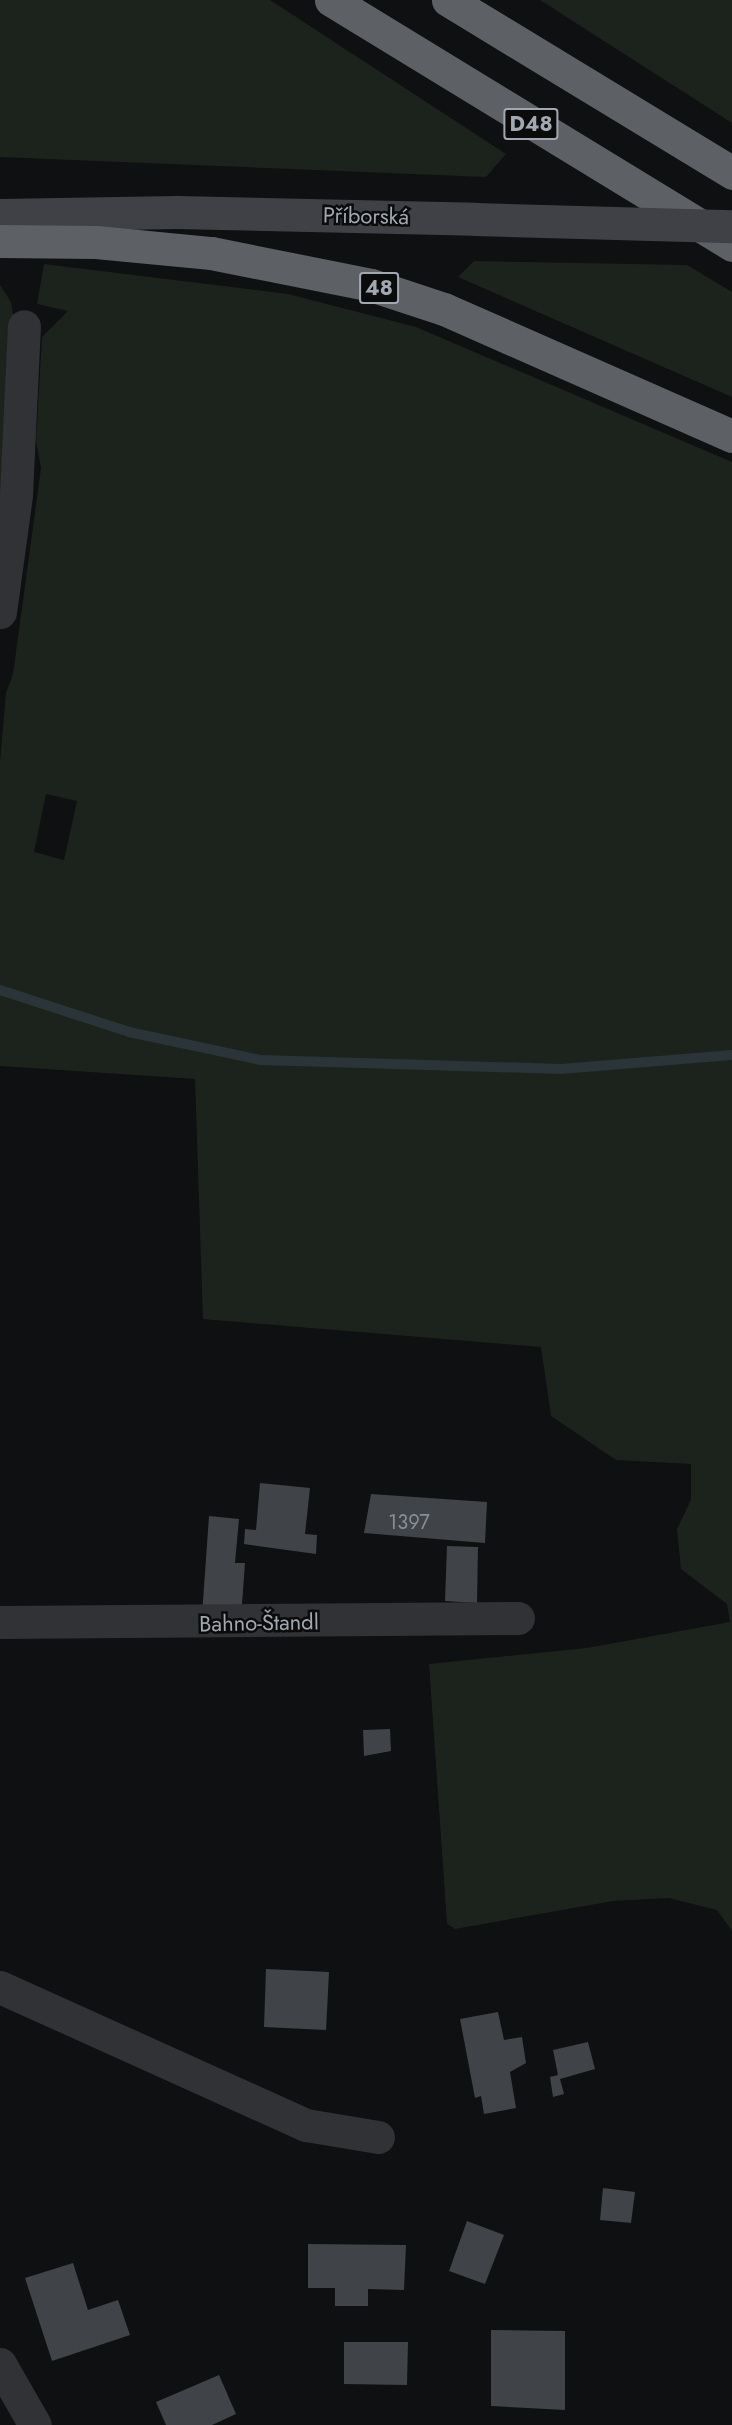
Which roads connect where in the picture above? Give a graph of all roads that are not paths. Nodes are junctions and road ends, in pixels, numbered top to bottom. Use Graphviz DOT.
graph roads {
  1 [pos="331,0"];
  2 [pos="448,0"];
  3 [pos="732,173"];
  4 [pos="0,215"];
  5 [pos="732,226"];
  6 [pos="0,241"];
  7 [pos="732,245"];
  8 [pos="24,326"];
  9 [pos="732,436"];
  10 [pos="0,612"];
  11 [pos="518,1618"];
  12 [pos="0,1622"];
  13 [pos="0,1987"];
  14 [pos="378,2137"];
  15 [pos="0,2364"];
  16 [pos="35,2425"];
  1 -- 7 [label="highway, D48"];
  2 -- 3 [label="highway, D48"];
  4 -- 5 [label="main road, Příborská, bridge"];
  6 -- 9 [label="highway, 48"];
  8 -- 10 [label="street"];
  11 -- 12 [label="street, Bahno-Štandl"];
  13 -- 14 [label="street"];
  15 -- 16 [label="street"];
}
